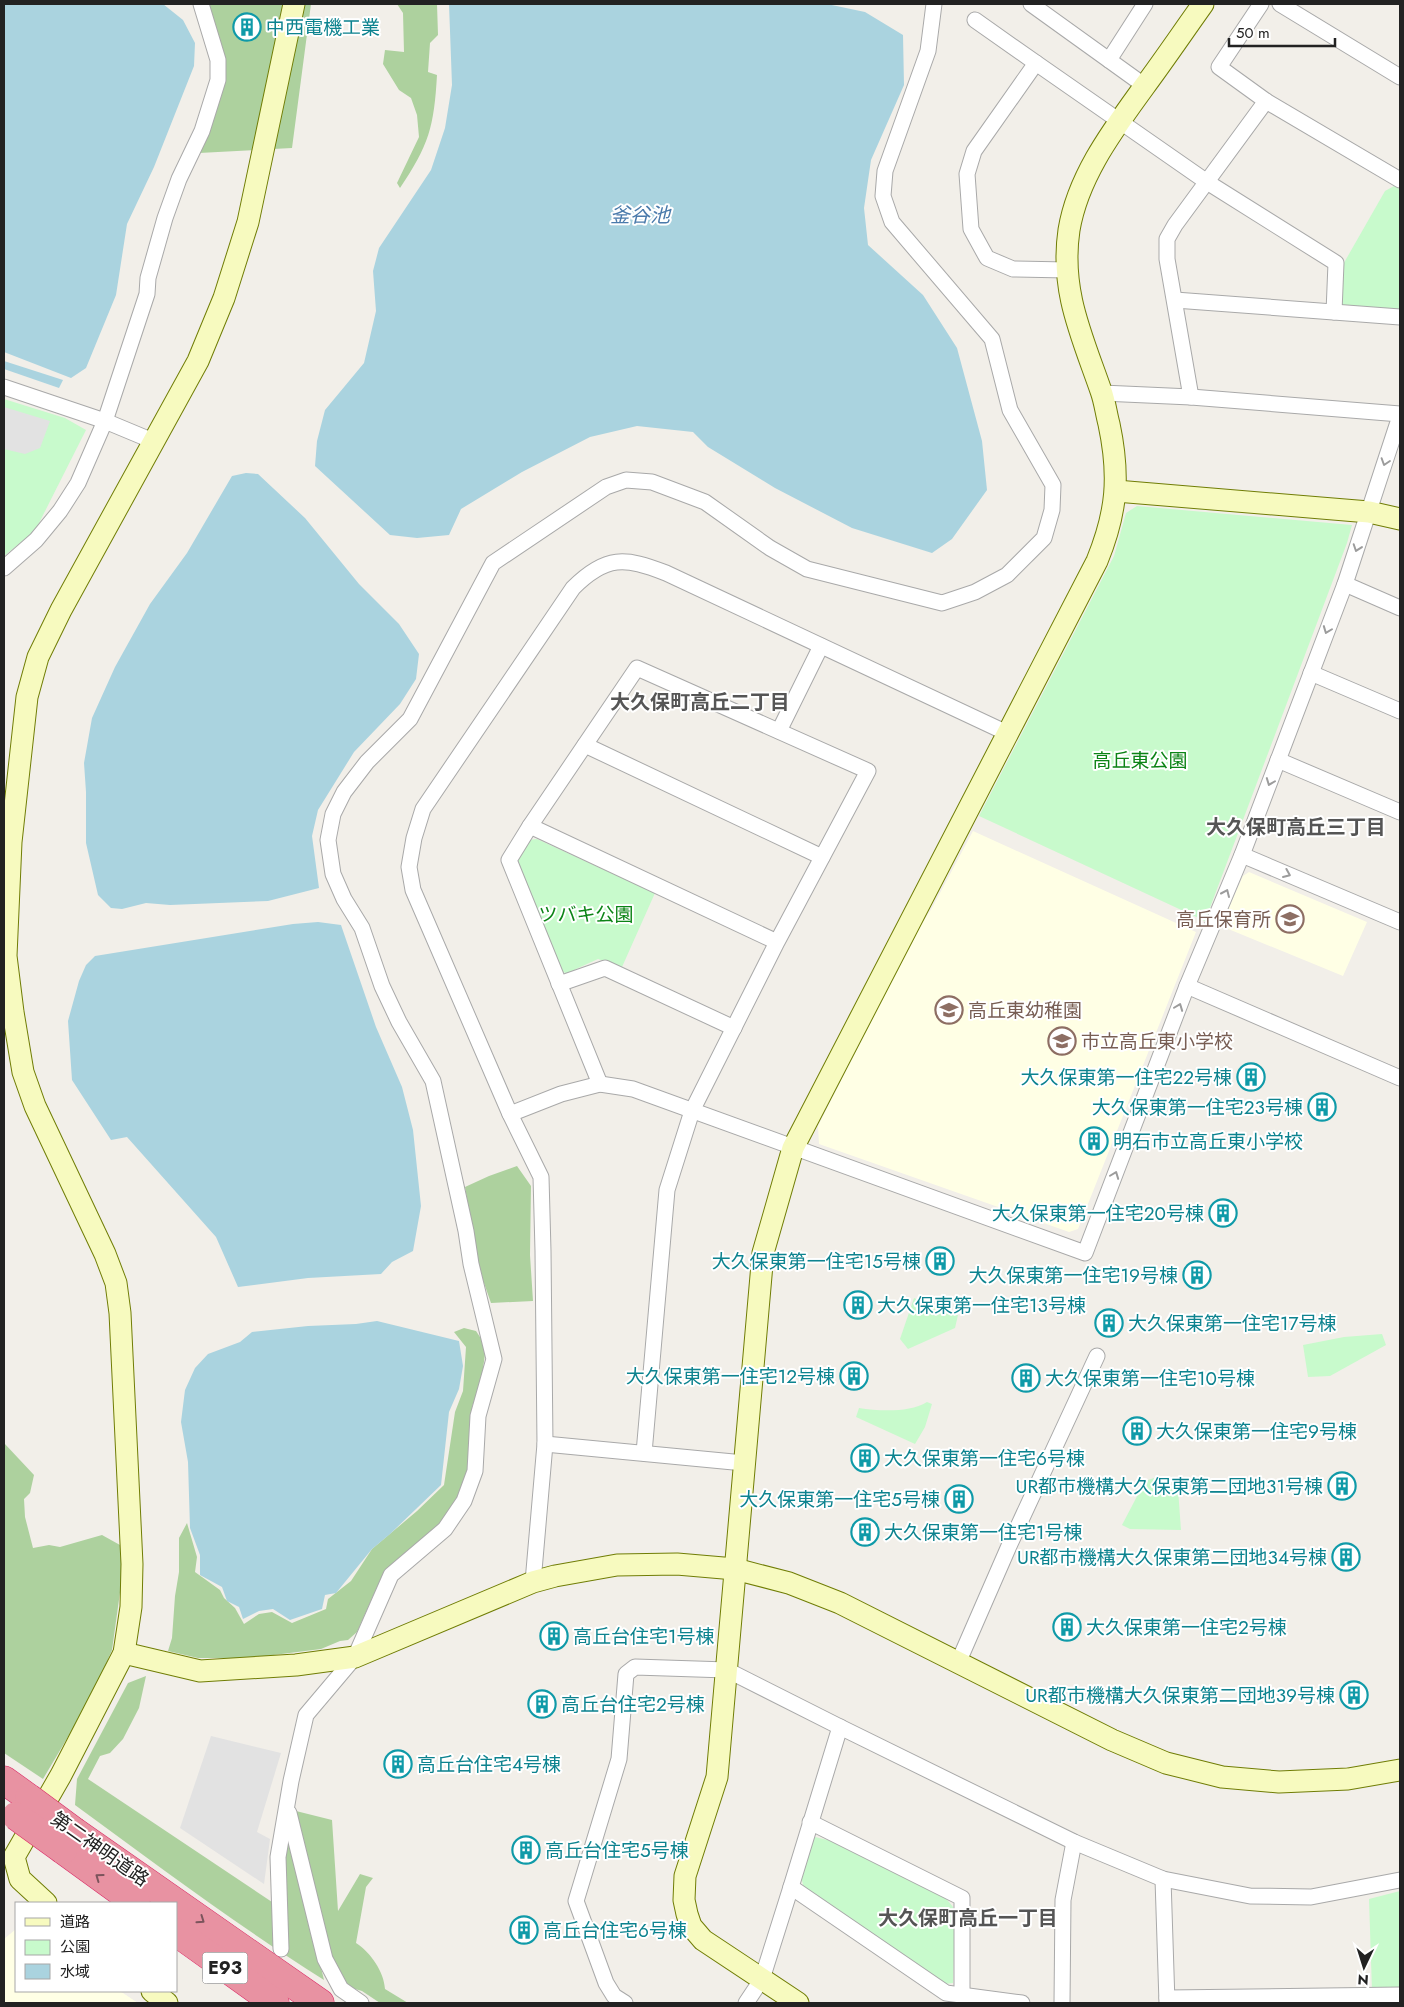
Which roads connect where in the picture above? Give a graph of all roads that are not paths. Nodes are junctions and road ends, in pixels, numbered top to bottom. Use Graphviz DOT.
graph roads {
  1 [pos="201,4"];
  2 [pos="294,4"];
  3 [pos="934,4"];
  4 [pos="1031,4"];
  5 [pos="1145,4"];
  6 [pos="1203,4"];
  7 [pos="1261,4"];
  8 [pos="1280,4"];
  9 [pos="975,20"];
  10 [pos="1109,60"];
  11 [pos="1036,63"];
  12 [pos="1400,77"];
  13 [pos="1145,86"];
  14 [pos="1266,101"];
  15 [pos="1120,121"];
  16 [pos="1400,180"];
  17 [pos="1206,182"];
  18 [pos="1067,270"];
  19 [pos="1175,300"];
  20 [pos="1334,312"];
  21 [pos="1400,317"];
  22 [pos="4,387"];
  23 [pos="1102,393"];
  24 [pos="1190,397"];
  25 [pos="1400,415"];
  26 [pos="106,421"];
  27 [pos="153,441"];
  28 [pos="1116,492"];
  29 [pos="1369,512"];
  30 [pos="1400,519"];
  31 [pos="4,568"];
  32 [pos="1345,584"];
  33 [pos="1400,608"];
  34 [pos="820,646"];
  35 [pos="1311,673"];
  36 [pos="1400,710"];
  37 [pos="779,731"];
  38 [pos="1006,733"];
  39 [pos="585,745"];
  40 [pos="1278,760"];
  41 [pos="1400,812"];
  42 [pos="530,826"];
  43 [pos="1242,855"];
  44 [pos="822,857"];
  45 [pos="1400,922"];
  46 [pos="777,942"];
  47 [pos="559,984"];
  48 [pos="1187,986"];
  49 [pos="734,1028"];
  50 [pos="1400,1078"];
  51 [pos="600,1084"];
  52 [pos="692,1111"];
  53 [pos="510,1114"];
  54 [pos="792,1148"];
  55 [pos="1097,1356"];
  56 [pos="545,1444"];
  57 [pos="644,1453"];
  58 [pos="744,1463"];
  59 [pos="735,1569"];
  60 [pos="533,1582"];
  61 [pos="124,1653"];
  62 [pos="355,1657"];
  63 [pos="958,1663"];
  64 [pos="728,1670"];
  65 [pos="840,1727"];
  66 [pos="1400,1770"];
  67 [pos="4,1780"];
  68 [pos="287,1806"];
  69 [pos="16,1808"];
  70 [pos="810,1822"];
  71 [pos="69,1841"];
  72 [pos="1074,1842"];
  73 [pos="9,1857"];
  74 [pos="1163,1879"];
  75 [pos="1400,1880"];
  76 [pos="791,1887"];
  77 [pos="45,1902"];
  78 [pos="135,1902"];
  79 [pos="164,1902"];
  80 [pos="178,1911"];
  81 [pos="178,1933"];
  82 [pos="281,1948"];
  83 [pos="762,1979"];
  84 [pos="153,1992"];
  85 [pos="962,1995"];
  86 [pos="1400,1995"];
  87 [pos="1167,2000"];
  88 [pos="167,2003"];
  89 [pos="275,2003"];
  90 [pos="320,2003"];
  91 [pos="361,2003"];
  92 [pos="625,2003"];
  93 [pos="746,2003"];
  94 [pos="798,2003"];
  95 [pos="1022,2003"];
  96 [pos="1062,2003"];
  1 -- 26 [label="street"];
  2 -- 27 [label="street"];
  3 -- 62 [label="street"];
  4 -- 10 [label="street"];
  5 -- 10 [label="street"];
  6 -- 13 [label="street"];
  7 -- 14 [label="street"];
  8 -- 12 [label="street"];
  9 -- 11 [label="street"];
  10 -- 13 [label="street"];
  11 -- 15 [label="street"];
  11 -- 18 [label="street"];
  13 -- 15 [label="street"];
  14 -- 16 [label="street"];
  14 -- 17 [label="street"];
  15 -- 17 [label="street"];
  15 -- 18 [label="street"];
  17 -- 19 [label="street"];
  17 -- 20 [label="street"];
  18 -- 23 [label="street"];
  19 -- 20 [label="street"];
  19 -- 24 [label="street"];
  20 -- 21 [label="street"];
  22 -- 26 [label="street"];
  23 -- 24 [label="street"];
  23 -- 28 [label="street"];
  24 -- 25 [label="street"];
  25 -- 29 [label="street, one-way"];
  26 -- 27 [label="street"];
  26 -- 31 [label="street"];
  27 -- 61 [label="street"];
  28 -- 29 [label="street"];
  28 -- 38 [label="street"];
  29 -- 30 [label="street"];
  29 -- 32 [label="street, one-way"];
  32 -- 33 [label="street"];
  32 -- 35 [label="street, one-way"];
  34 -- 37 [label="street"];
  34 -- 38 [label="street"];
  34 -- 53 [label="street"];
  35 -- 36 [label="street"];
  35 -- 40 [label="street"];
  37 -- 39 [label="street"];
  37 -- 44 [label="street"];
  38 -- 54 [label="street"];
  39 -- 42 [label="street"];
  39 -- 44 [label="street"];
  40 -- 41 [label="street"];
  40 -- 43 [label="street, one-way"];
  42 -- 46 [label="street"];
  42 -- 47 [label="street"];
  43 -- 45 [label="street, one-way"];
  48 -- 43 [label="street, one-way"];
  44 -- 46 [label="street"];
  46 -- 49 [label="street"];
  47 -- 49 [label="street"];
  47 -- 51 [label="street"];
  48 -- 50 [label="street"];
  54 -- 48 [label="street, one-way"];
  49 -- 52 [label="street"];
  51 -- 52 [label="street"];
  51 -- 53 [label="street"];
  52 -- 54 [label="street"];
  52 -- 57 [label="street"];
  53 -- 56 [label="street"];
  54 -- 58 [label="street"];
  55 -- 63 [label="street"];
  56 -- 57 [label="street"];
  56 -- 60 [label="street"];
  57 -- 58 [label="street"];
  58 -- 59 [label="street"];
  59 -- 60 [label="street"];
  59 -- 63 [label="street"];
  59 -- 64 [label="street"];
  60 -- 62 [label="street"];
  61 -- 62 [label="street"];
  61 -- 73 [label="street"];
  62 -- 68 [label="street"];
  63 -- 66 [label="street"];
  64 -- 65 [label="street"];
  64 -- 83 [label="street"];
  64 -- 92 [label="street"];
  65 -- 70 [label="street"];
  65 -- 72 [label="street"];
  67 -- 69 [label="highway, 第二神明道路 / E93"];
  68 -- 82 [label="street"];
  68 -- 91 [label="street"];
  69 -- 71 [label="highway, 第二神明道路 / E93, bridge"];
  70 -- 76 [label="street"];
  70 -- 85 [label="street"];
  78 -- 71 [label="highway, 第二神明道路 / E93, one-way"];
  71 -- 79 [label="highway, 第二神明道路 / E93, one-way"];
  72 -- 74 [label="street"];
  72 -- 96 [label="street"];
  73 -- 77 [label="street"];
  74 -- 75 [label="street"];
  74 -- 87 [label="street"];
  76 -- 83 [label="street"];
  76 -- 85 [label="street"];
  80 -- 90 [label="highway, 第二神明道路 / E93, one-way"];
  81 -- 89 [label="highway, E93"];
  83 -- 93 [label="street"];
  83 -- 94 [label="street"];
  84 -- 88 [label="street"];
  85 -- 95 [label="street"];
  86 -- 87 [label="street"];
}
